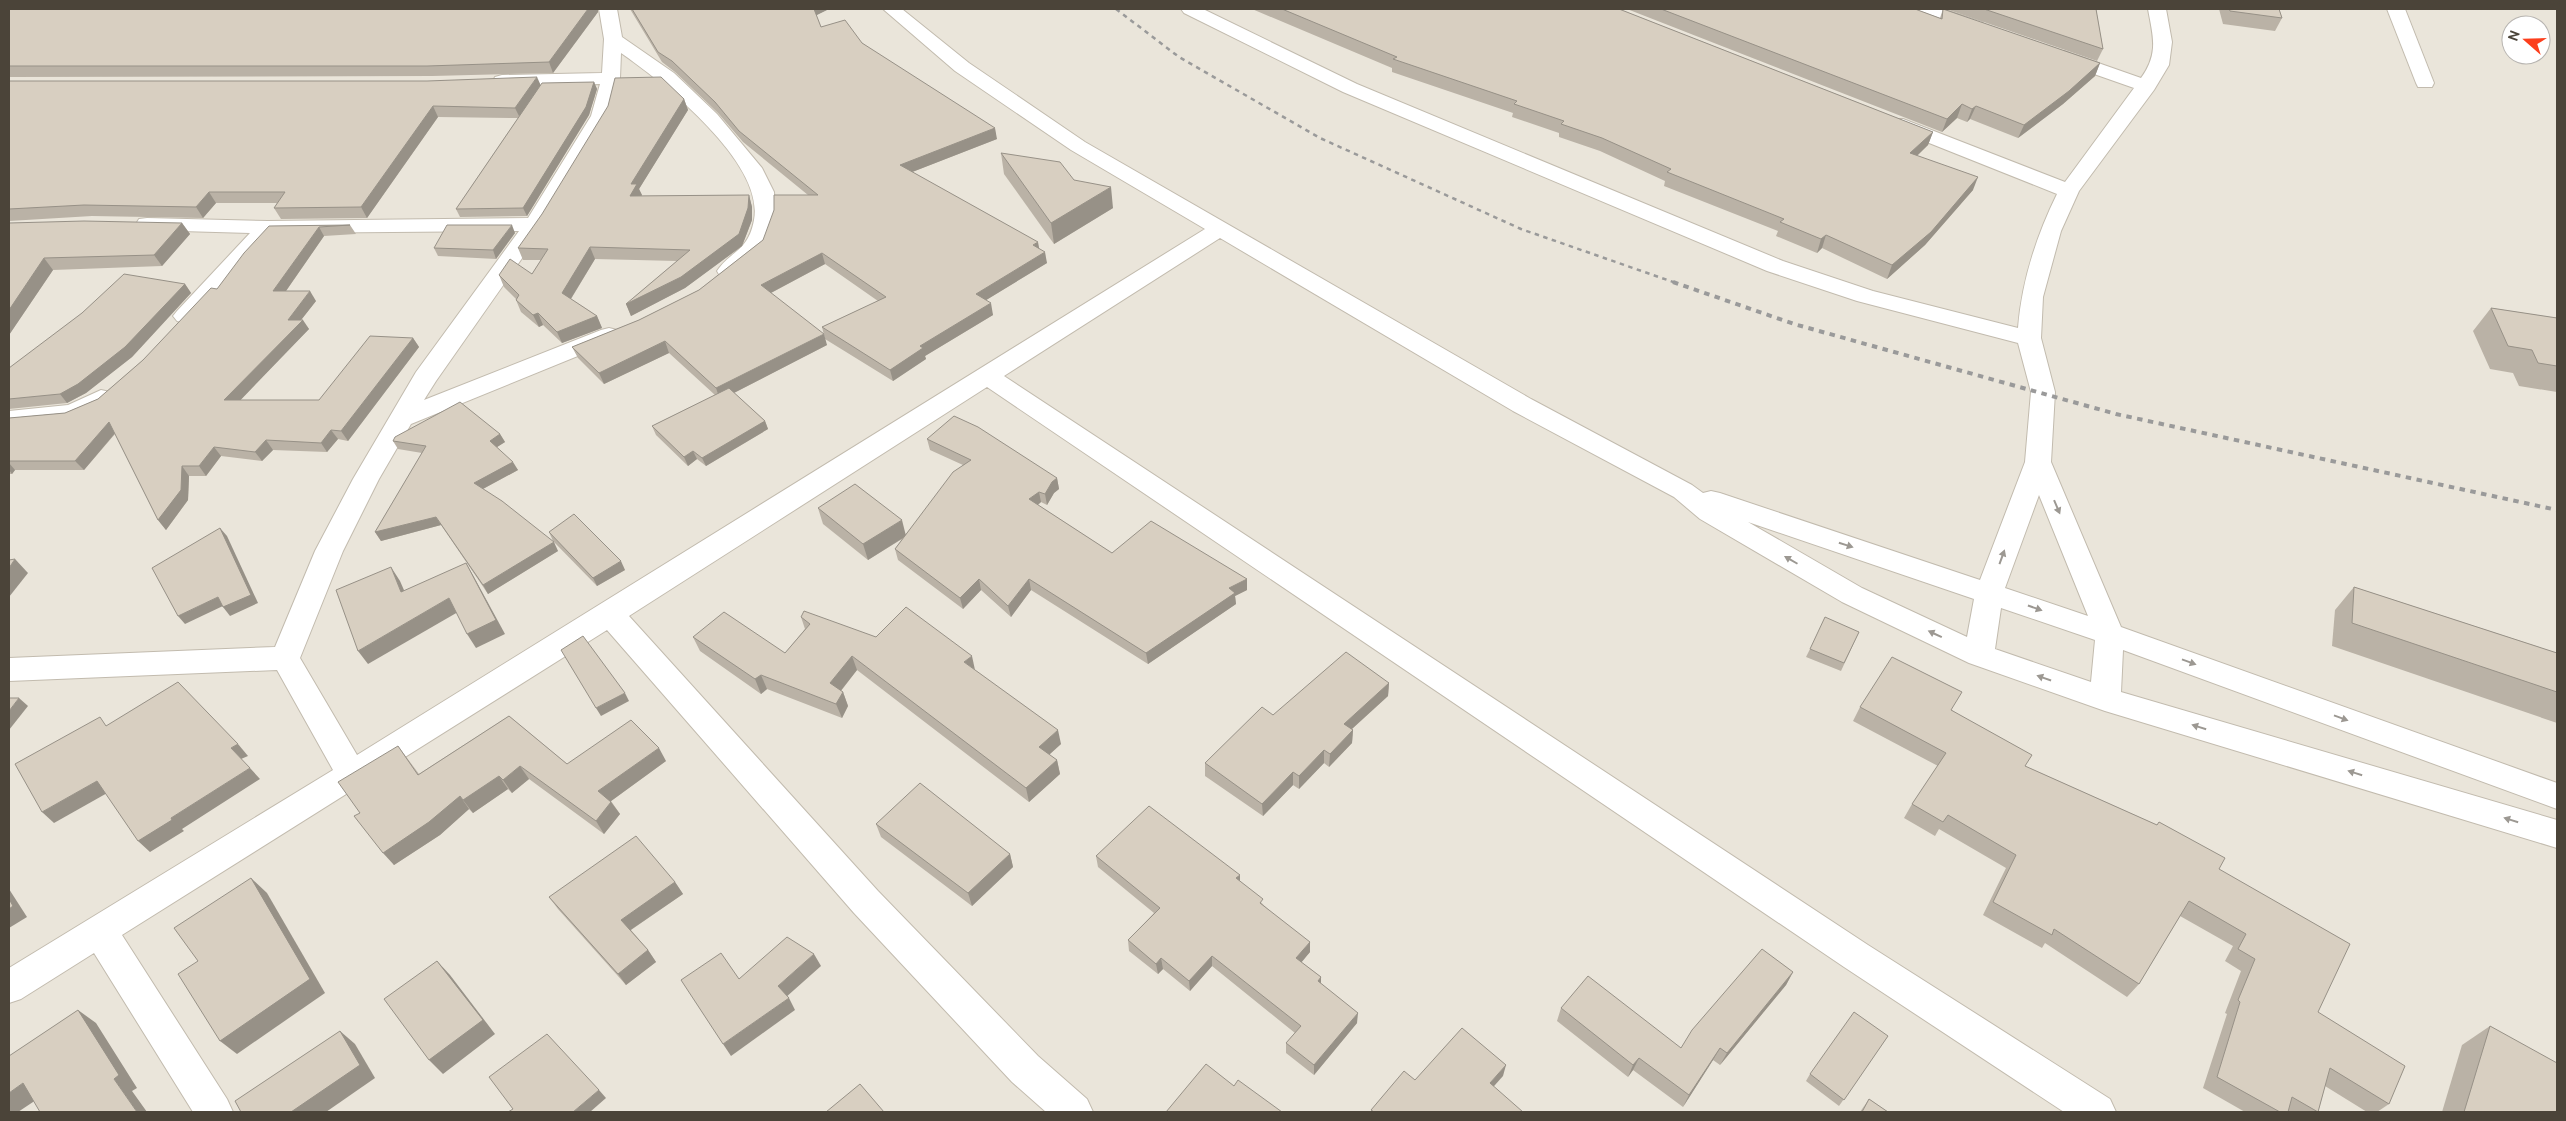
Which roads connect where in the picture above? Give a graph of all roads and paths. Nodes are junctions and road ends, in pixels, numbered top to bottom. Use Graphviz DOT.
graph roads {
  1 [pos="608,9"];
  2 [pos="892,9"];
  3 [pos="1190,9"];
  4 [pos="1925,9"];
  5 [pos="2156,9"];
  6 [pos="2396,9"];
  7 [pos="1990,31"];
  8 [pos="613,39"];
  9 [pos="2045,50"];
  10 [pos="611,78"];
  11 [pos="482,82"];
  12 [pos="2425,83"];
  13 [pos="2147,86"];
  14 [pos="1875,115"];
  15 [pos="2069,192"];
  16 [pos="131,224"];
  17 [pos="535,224"];
  18 [pos="268,227"];
  19 [pos="1220,229"];
  20 [pos="714,282"];
  21 [pos="626,328"];
  22 [pos="168,334"];
  23 [pos="2029,338"];
  24 [pos="988,378"];
  25 [pos="117,386"];
  26 [pos="403,418"];
  27 [pos="9,419"];
  28 [pos="2038,462"];
  29 [pos="1683,491"];
  30 [pos="1989,592"];
  31 [pos="610,614"];
  32 [pos="2110,634"];
  33 [pos="1979,655"];
  34 [pos="285,658"];
  35 [pos="9,669"];
  36 [pos="2105,699"];
  37 [pos="352,774"];
  38 [pos="2557,796"];
  39 [pos="2557,834"];
  40 [pos="99,930"];
  41 [pos="9,987"];
  42 [pos="214,1112"];
  43 [pos="1074,1112"];
  44 [pos="2097,1112"];
  1 -- 8 [label="street"];
  2 -- 19 [label="street"];
  3 -- 23 [label="street"];
  4 -- 7 [label="street"];
  5 -- 13 [label="street"];
  6 -- 12 [label="street"];
  8 -- 10 [label="street"];
  8 -- 20 [label="street"];
  9 -- 13 [label="street"];
  10 -- 11 [label="street"];
  10 -- 17 [label="street"];
  13 -- 15 [label="street"];
  14 -- 15 [label="street"];
  15 -- 23 [label="street"];
  16 -- 18 [label="street"];
  17 -- 18 [label="street"];
  17 -- 26 [label="street"];
  18 -- 22 [label="street"];
  19 -- 24 [label="street"];
  19 -- 29 [label="street"];
  21 -- 26 [label="street"];
  23 -- 28 [label="street"];
  24 -- 31 [label="street"];
  24 -- 44 [label="street"];
  25 -- 27 [label="street"];
  26 -- 34 [label="street"];
  30 -- 28 [label="street, one-way"];
  28 -- 32 [label="street, one-way"];
  29 -- 30 [label="street, one-way"];
  33 -- 29 [label="street, one-way"];
  30 -- 32 [label="street, one-way"];
  30 -- 33 [label="street"];
  31 -- 37 [label="street"];
  31 -- 43 [label="street"];
  32 -- 36 [label="street"];
  32 -- 38 [label="street, one-way"];
  36 -- 33 [label="street, one-way"];
  34 -- 35 [label="street"];
  34 -- 37 [label="street"];
  39 -- 36 [label="street, one-way"];
  37 -- 40 [label="street"];
  40 -- 41 [label="street"];
  40 -- 42 [label="street"];
}
